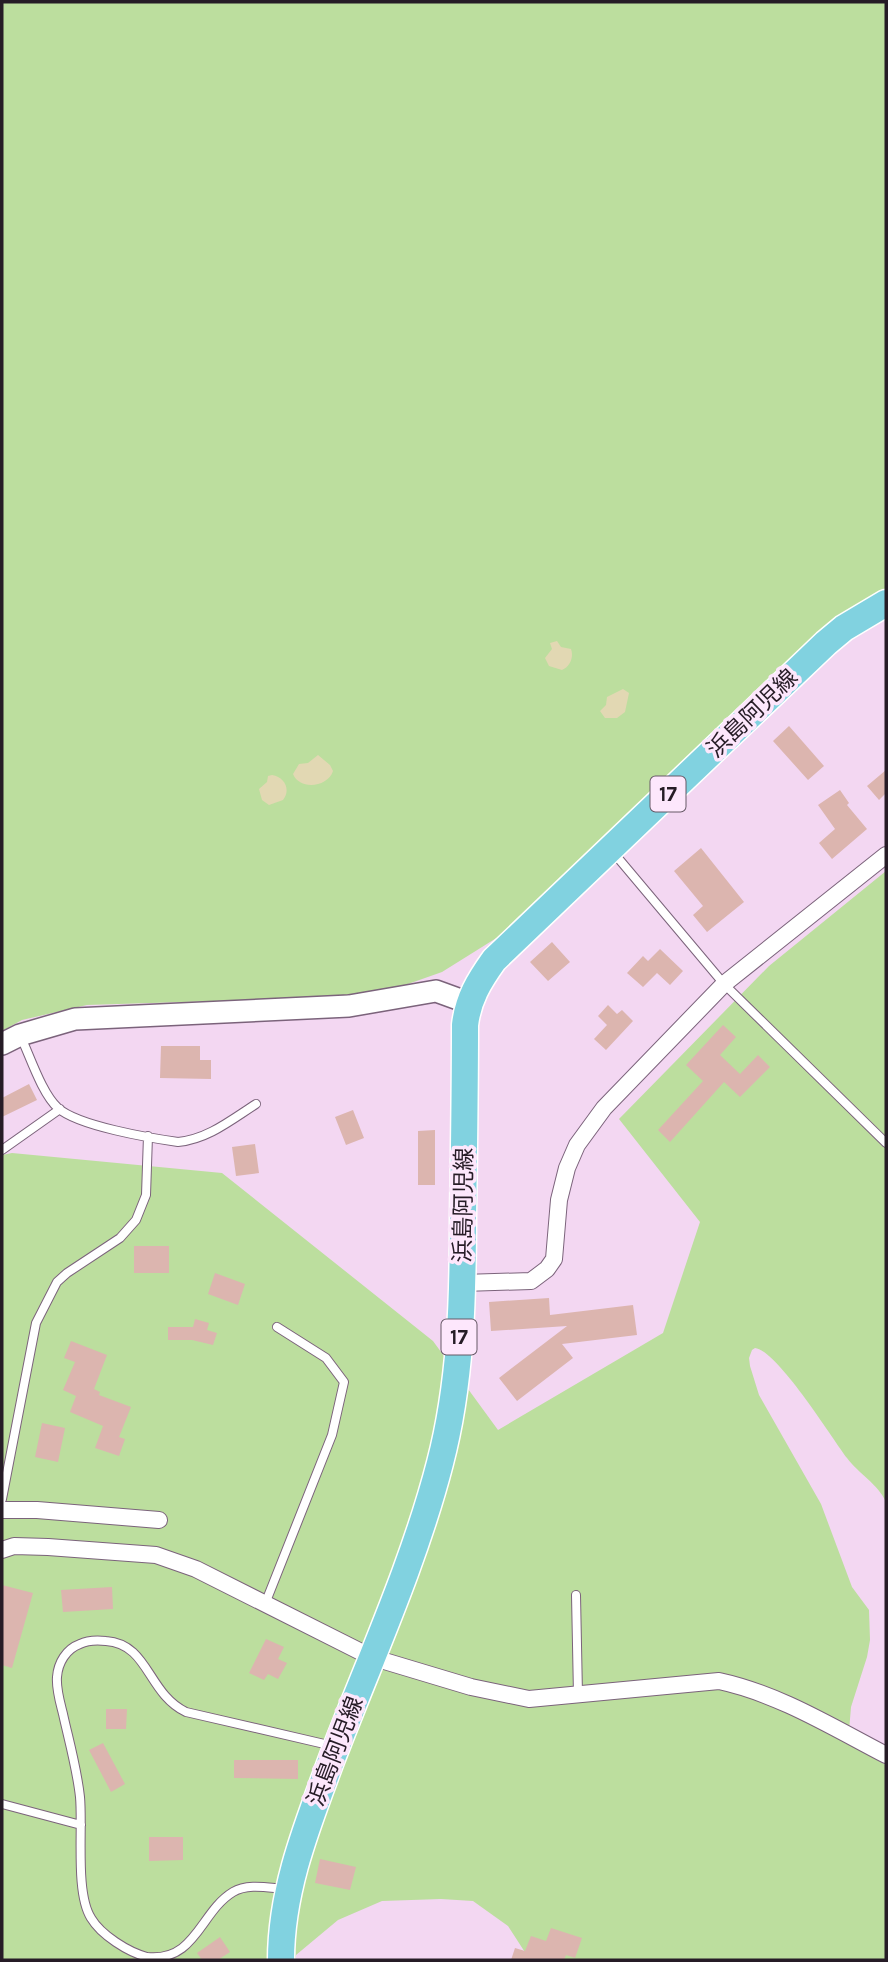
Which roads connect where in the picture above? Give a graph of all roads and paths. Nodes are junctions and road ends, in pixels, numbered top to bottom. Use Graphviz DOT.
graph roads {
  1 [pos="886,603"];
  2 [pos="610,849"];
  3 [pos="886,855"];
  4 [pos="724,984"];
  5 [pos="469,1003"];
  6 [pos="11,1040"];
  7 [pos="256,1104"];
  8 [pos="60,1109"];
  9 [pos="148,1136"];
  10 [pos="886,1143"];
  11 [pos="2,1150"];
  12 [pos="463,1283"];
  13 [pos="277,1327"];
  14 [pos="2,1499"];
  15 [pos="2,1510"];
  16 [pos="159,1520"];
  17 [pos="2,1550"];
  18 [pos="576,1595"];
  19 [pos="265,1604"];
  20 [pos="371,1657"];
  21 [pos="578,1695"];
  22 [pos="336,1747"];
  23 [pos="886,1755"];
  24 [pos="2,1804"];
  25 [pos="81,1825"];
  26 [pos="288,1889"];
  27 [pos="281,1960"];
  1 -- 2 [label="main road, 浜島阿児線 / 17"];
  2 -- 4 [label="lane"];
  2 -- 5 [label="main road, 浜島阿児線 / 17"];
  3 -- 4 [label="street"];
  4 -- 10 [label="lane"];
  4 -- 12 [label="street"];
  5 -- 6 [label="street"];
  5 -- 12 [label="main road, 浜島阿児線 / 17"];
  6 -- 8 [label="lane"];
  7 -- 9 [label="lane"];
  8 -- 9 [label="lane"];
  8 -- 11 [label="lane"];
  9 -- 14 [label="lane"];
  12 -- 20 [label="main road, 浜島阿児線 / 17"];
  13 -- 19 [label="lane"];
  15 -- 16 [label="street"];
  17 -- 19 [label="street"];
  18 -- 21 [label="lane"];
  19 -- 20 [label="street"];
  20 -- 21 [label="street"];
  20 -- 22 [label="main road, 浜島阿児線 / 17"];
  21 -- 23 [label="street"];
  22 -- 25 [label="lane"];
  22 -- 26 [label="main road, 浜島阿児線 / 17"];
  24 -- 25 [label="lane"];
  25 -- 26 [label="lane"];
  26 -- 27 [label="main road, 浜島阿児線 / 17"];
}
